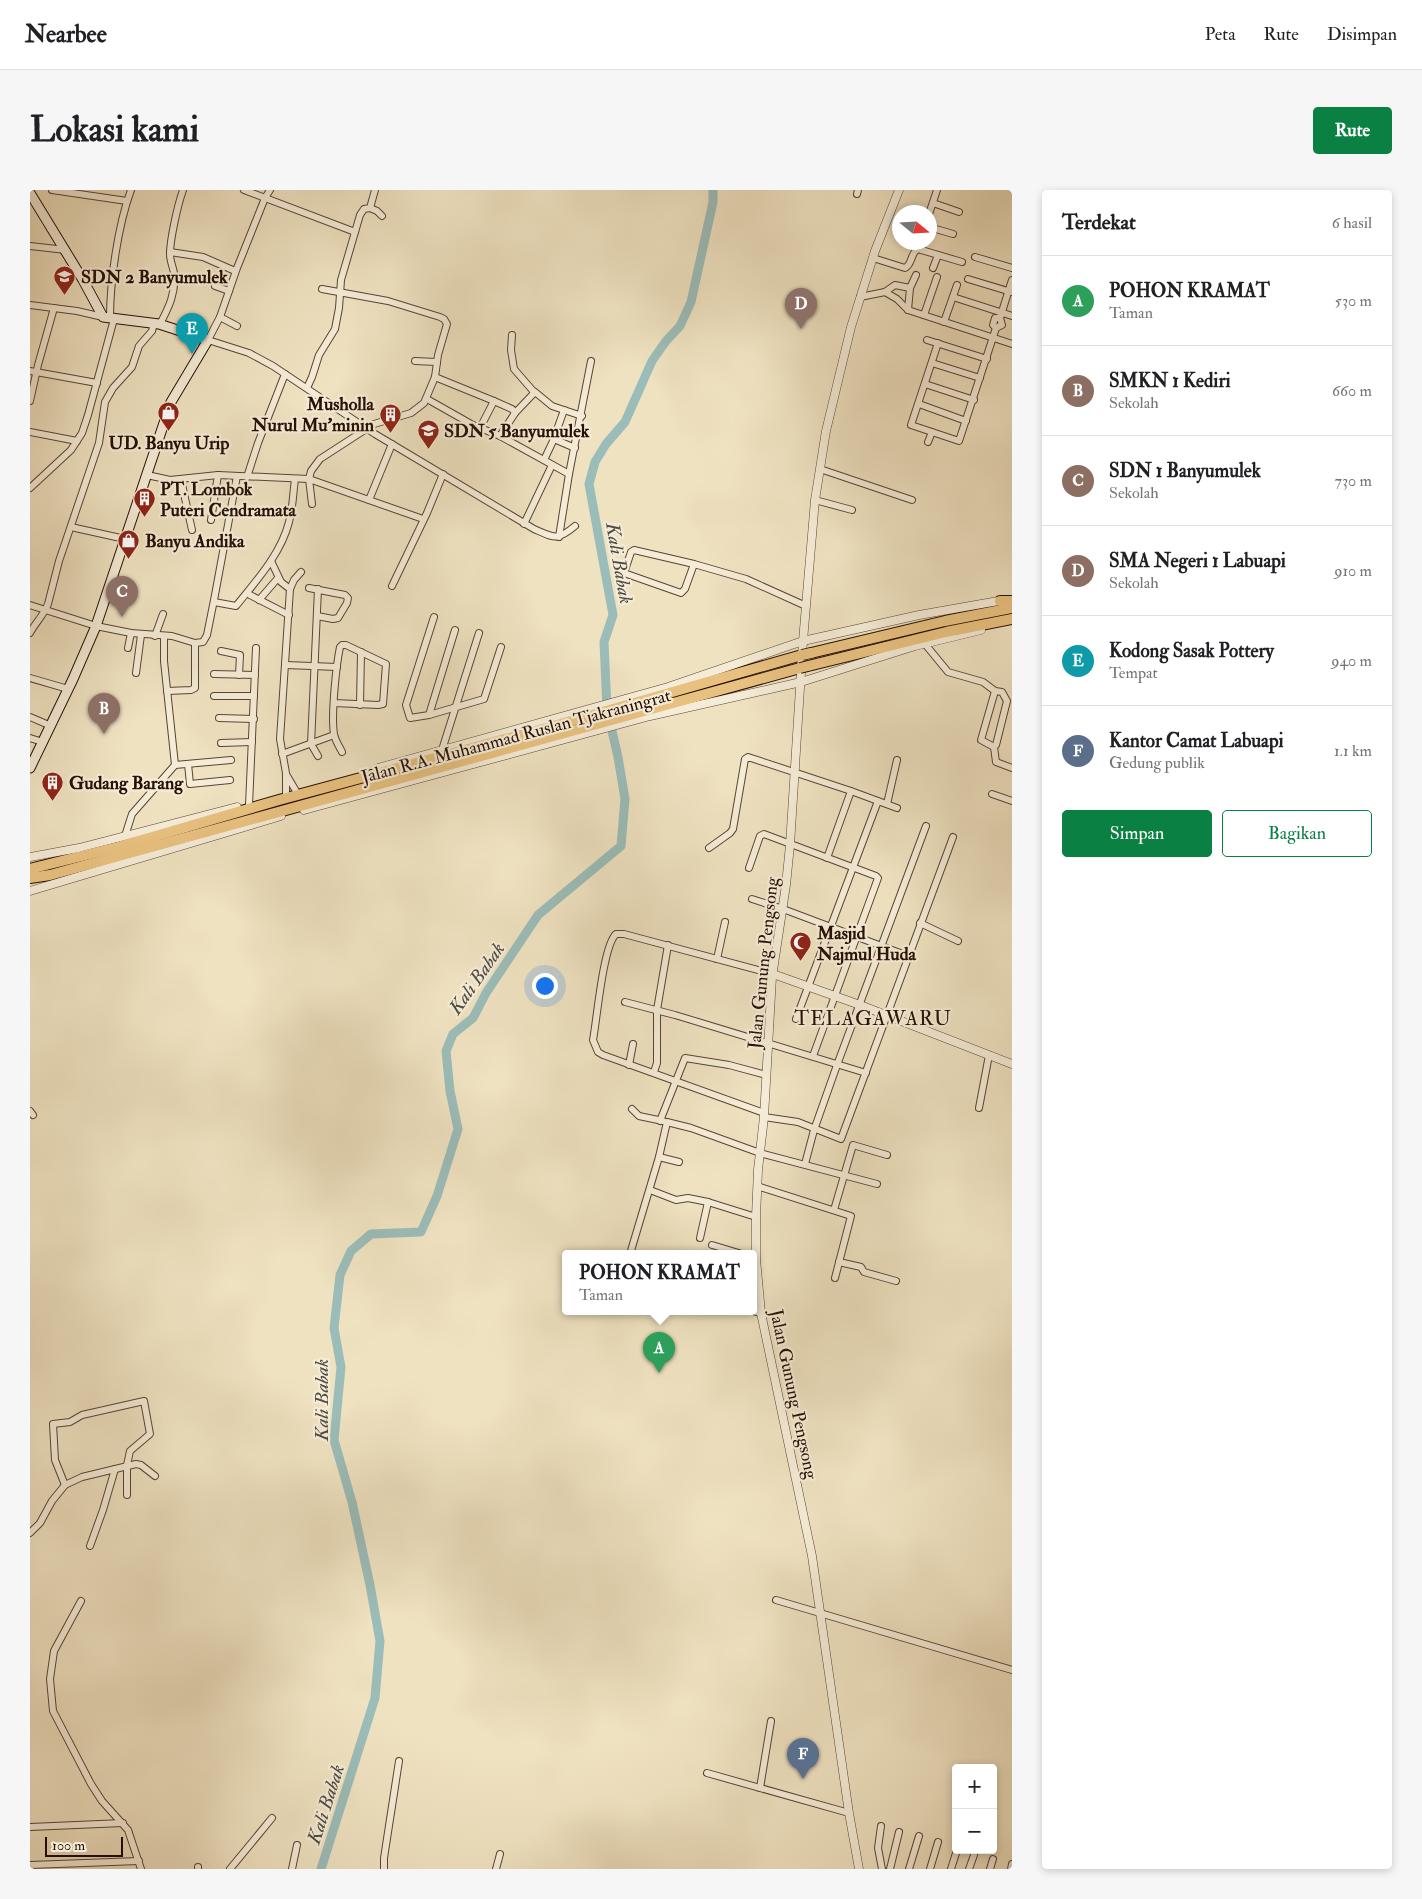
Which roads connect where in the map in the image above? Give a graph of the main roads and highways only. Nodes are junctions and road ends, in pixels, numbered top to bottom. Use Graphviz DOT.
graph roads {
  1 [pos="30,193"];
  2 [pos="1012,600"];
  3 [pos="1000,601"];
  4 [pos="1012,608"];
  5 [pos="1012,620"];
  6 [pos="645,705"];
  7 [pos="552,732"];
  8 [pos="30,768"];
  9 [pos="250,805"];
  10 [pos="270,809"];
  11 [pos="288,809"];
  12 [pos="301,810"];
  13 [pos="256,824"];
  14 [pos="30,869"];
  15 [pos="30,878"];
  1 -- 8 [label="main road"];
  2 -- 3 [label="highway"];
  4 -- 6 [label="highway, Jalan R.A. Muhammad Ruslan Tjakraningrat"];
  5 -- 6 [label="highway, Jalan R.A. Muhammad Ruslan Tjakraningrat"];
  6 -- 7 [label="highway, Jalan R.A. Muhammad Ruslan Tjakraningrat"];
  7 -- 10 [label="highway, Jalan R.A. Muhammad Ruslan Tjakraningrat"];
  7 -- 11 [label="highway, Jalan R.A. Muhammad Ruslan Tjakraningrat"];
  9 -- 10 [label="highway"];
  10 -- 11 [label="highway, Jalan R.A. Muhammad Ruslan Tjakraningrat"];
  10 -- 13 [label="highway"];
  10 -- 14 [label="highway, Jalan R.A. Muhammad Ruslan Tjakraningrat"];
  10 -- 15 [label="highway, Jalan R.A. Muhammad Ruslan Tjakraningrat"];
  11 -- 12 [label="highway"];
}
